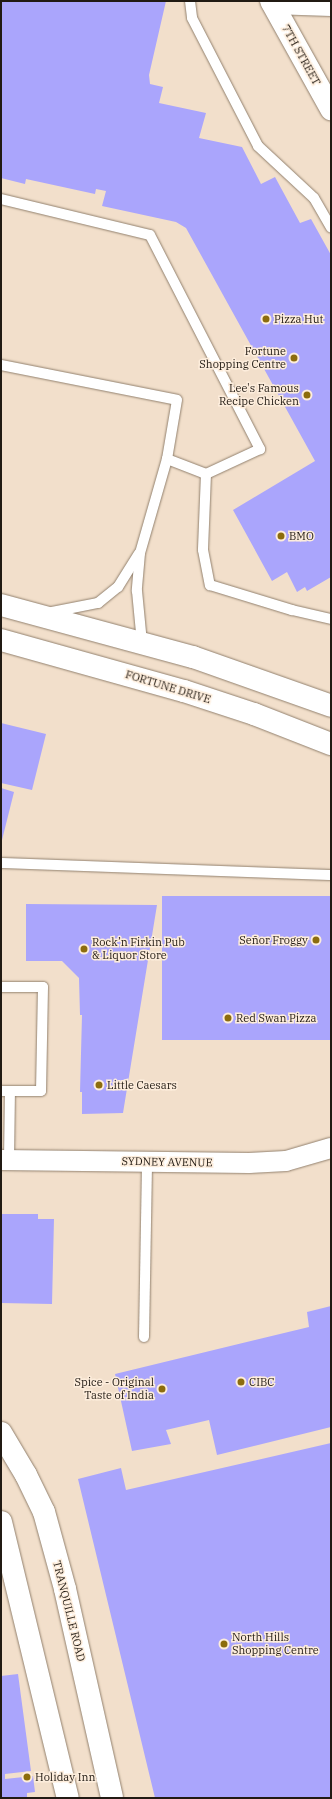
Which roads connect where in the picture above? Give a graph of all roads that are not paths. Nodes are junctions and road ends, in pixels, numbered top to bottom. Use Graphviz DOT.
graph roads {
  1 [pos="190,1"];
  2 [pos="271,2"];
  3 [pos="331,6"];
  4 [pos="331,109"];
  5 [pos="1,199"];
  6 [pos="331,228"];
  7 [pos="1,365"];
  8 [pos="167,459"];
  9 [pos="206,474"];
  10 [pos="140,552"];
  11 [pos="1,605"];
  12 [pos="36,614"];
  13 [pos="331,619"];
  14 [pos="1,640"];
  15 [pos="142,643"];
  16 [pos="331,706"];
  17 [pos="331,744"];
  18 [pos="1,863"];
  19 [pos="331,875"];
  20 [pos="1,987"];
  21 [pos="6,1091"];
  22 [pos="331,1148"];
  23 [pos="5,1160"];
  24 [pos="147,1161"];
  25 [pos="144,1337"];
  26 [pos="1,1433"];
  27 [pos="1,1522"];
  28 [pos="68,1798"];
  29 [pos="112,1798"];
  1 -- 6 [label="lane"];
  2 -- 3 [label="street"];
  2 -- 4 [label="main road, 7TH STREET"];
  5 -- 9 [label="lane"];
  7 -- 8 [label="lane"];
  8 -- 9 [label="lane"];
  8 -- 10 [label="lane"];
  9 -- 13 [label="lane"];
  10 -- 12 [label="lane"];
  10 -- 15 [label="lane"];
  11 -- 12 [label="main road"];
  12 -- 15 [label="main road"];
  14 -- 17 [label="main road, FORTUNE DRIVE"];
  15 -- 16 [label="main road"];
  18 -- 19 [label="lane"];
  20 -- 21 [label="lane"];
  21 -- 23 [label="lane"];
  22 -- 24 [label="street, SYDNEY AVENUE"];
  23 -- 24 [label="street, SYDNEY AVENUE"];
  24 -- 25 [label="lane"];
  26 -- 29 [label="main road, TRANQUILLE ROAD"];
  27 -- 28 [label="main road"];
}
